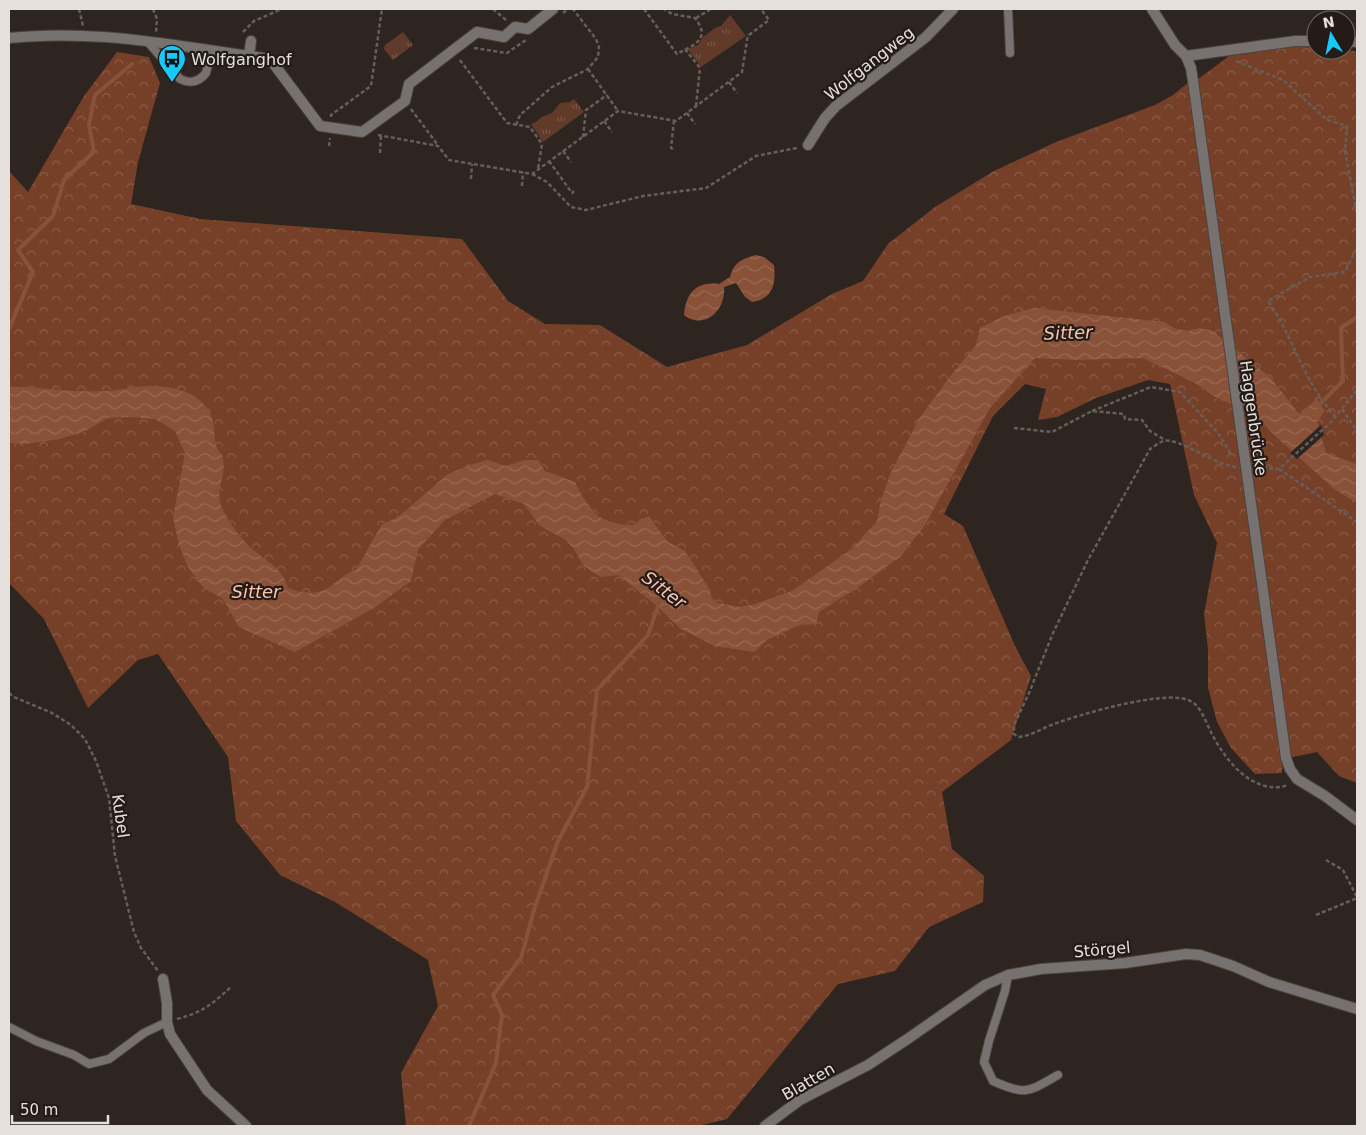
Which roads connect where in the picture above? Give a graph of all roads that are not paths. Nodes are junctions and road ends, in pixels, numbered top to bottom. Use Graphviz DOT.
graph roads {
  1 [pos="553,9"];
  2 [pos="953,9"];
  3 [pos="1008,9"];
  4 [pos="1152,9"];
  5 [pos="9,38"];
  6 [pos="147,41"];
  7 [pos="251,41"];
  8 [pos="1306,41"];
  9 [pos="202,49"];
  10 [pos="1010,52"];
  11 [pos="249,56"];
  12 [pos="1186,56"];
  13 [pos="808,145"];
  14 [pos="1357,820"];
  15 [pos="1008,975"];
  16 [pos="163,978"];
  17 [pos="1357,1009"];
  18 [pos="167,1022"];
  19 [pos="9,1027"];
  20 [pos="868,1065"];
  21 [pos="1058,1075"];
  22 [pos="246,1126"];
  23 [pos="766,1126"];
  1 -- 11 [label="street"];
  2 -- 13 [label="street, Wolfgangweg"];
  3 -- 10 [label="lane"];
  4 -- 12 [label="street"];
  5 -- 6 [label="street"];
  6 -- 9 [label="street"];
  6 -- 9 [label="lane"];
  7 -- 11 [label="street"];
  8 -- 12 [label="street"];
  9 -- 11 [label="street"];
  12 -- 14 [label="street, Haggenbrücke, bridge"];
  15 -- 17 [label="street, Störgel"];
  15 -- 20 [label="street, Störgel"];
  15 -- 21 [label="lane"];
  16 -- 18 [label="street"];
  18 -- 19 [label="lane"];
  18 -- 22 [label="street"];
  20 -- 23 [label="street, Blatten"];
}
